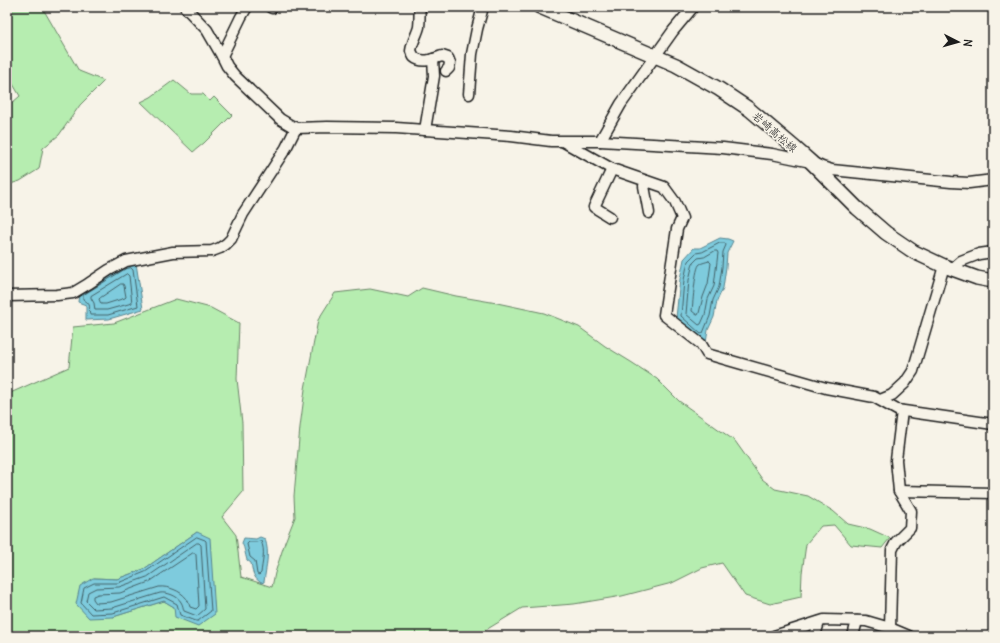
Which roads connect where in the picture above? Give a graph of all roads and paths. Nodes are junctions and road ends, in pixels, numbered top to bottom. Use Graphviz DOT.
graph roads {
  1 [pos="185,7"];
  2 [pos="247,7"];
  3 [pos="420,7"];
  4 [pos="484,7"];
  5 [pos="540,7"];
  6 [pos="690,8"];
  7 [pos="222,56"];
  8 [pos="655,56"];
  9 [pos="433,59"];
  10 [pos="446,71"];
  11 [pos="468,94"];
  12 [pos="296,128"];
  13 [pos="425,130"];
  14 [pos="600,141"];
  15 [pos="564,142"];
  16 [pos="811,162"];
  17 [pos="612,169"];
  18 [pos="993,180"];
  19 [pos="646,181"];
  20 [pos="649,213"];
  21 [pos="610,217"];
  22 [pos="993,252"];
  23 [pos="948,268"];
  24 [pos="993,281"];
  25 [pos="7,296"];
  26 [pos="880,400"];
  27 [pos="902,411"];
  28 [pos="993,424"];
  29 [pos="899,491"];
  30 [pos="993,493"];
  31 [pos="857,621"];
  32 [pos="819,622"];
  33 [pos="890,628"];
  34 [pos="774,636"];
  35 [pos="815,636"];
  36 [pos="854,636"];
  37 [pos="909,636"];
  1 -- 7 [label="street"];
  2 -- 7 [label="street"];
  3 -- 9 [label="street"];
  4 -- 11 [label="street"];
  5 -- 8 [label="main road, 岩崎高松線"];
  6 -- 8 [label="street"];
  7 -- 12 [label="street"];
  8 -- 14 [label="street"];
  8 -- 16 [label="main road, 岩崎高松線"];
  9 -- 10 [label="street"];
  9 -- 13 [label="street"];
  12 -- 13 [label="street"];
  12 -- 25 [label="street"];
  13 -- 15 [label="street"];
  14 -- 15 [label="street"];
  14 -- 16 [label="street"];
  15 -- 17 [label="street"];
  16 -- 18 [label="street"];
  16 -- 23 [label="main road, 岩崎高松線"];
  17 -- 19 [label="street"];
  17 -- 21 [label="street"];
  19 -- 20 [label="street"];
  19 -- 26 [label="street"];
  22 -- 23 [label="street"];
  23 -- 24 [label="main road, 岩崎高松線"];
  23 -- 26 [label="street"];
  26 -- 27 [label="street"];
  27 -- 28 [label="street"];
  27 -- 29 [label="street"];
  29 -- 30 [label="street"];
  29 -- 33 [label="street"];
  31 -- 32 [label="street"];
  31 -- 33 [label="street"];
  31 -- 36 [label="street"];
  32 -- 34 [label="street"];
  32 -- 35 [label="street"];
  33 -- 37 [label="street"];
}
